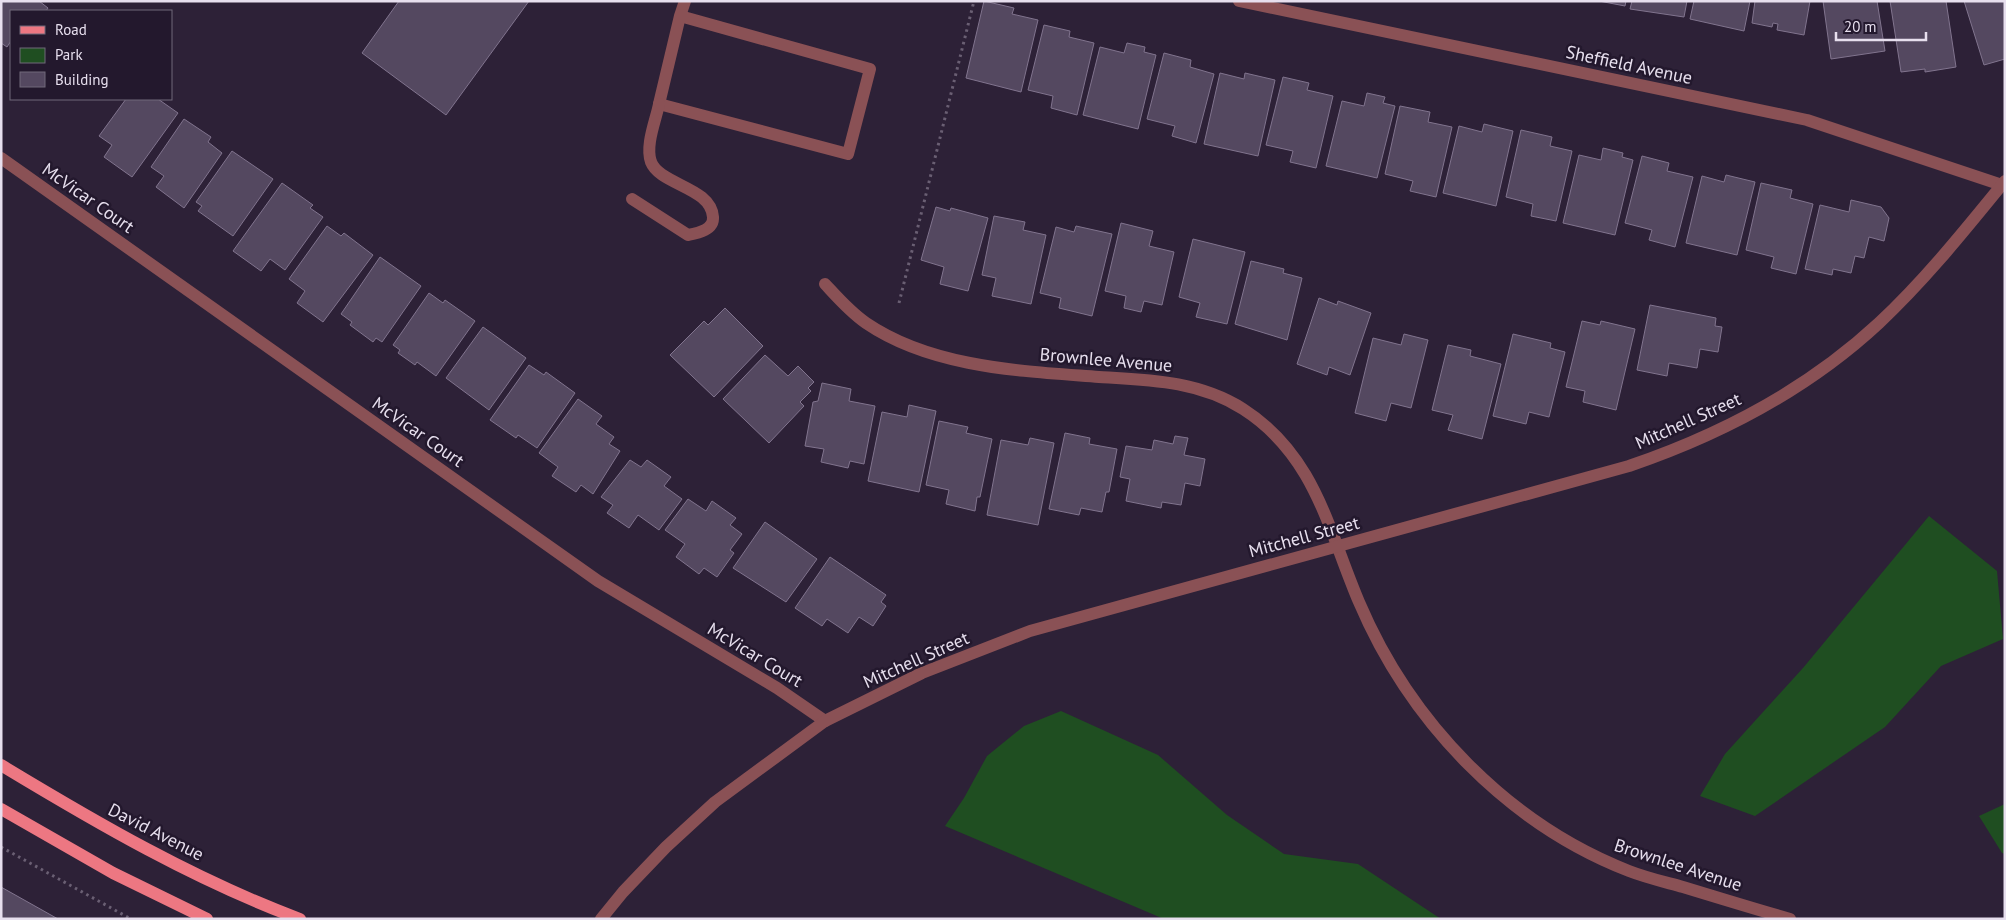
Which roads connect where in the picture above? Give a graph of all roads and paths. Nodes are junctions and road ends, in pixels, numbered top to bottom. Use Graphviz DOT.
graph roads {
  1 [pos="685,1"];
  2 [pos="974,1"];
  3 [pos="1240,1"];
  4 [pos="680,16"];
  5 [pos="659,104"];
  6 [pos="1,158"];
  7 [pos="2004,184"];
  8 [pos="632,199"];
  9 [pos="826,284"];
  10 [pos="899,303"];
  11 [pos="1336,545"];
  12 [pos="825,721"];
  13 [pos="1,765"];
  14 [pos="1,809"];
  15 [pos="1,847"];
  16 [pos="131,919"];
  17 [pos="206,919"];
  18 [pos="300,919"];
  19 [pos="601,919"];
  20 [pos="1790,919"];
  1 -- 4 [label="street"];
  2 -- 10 [label="path"];
  3 -- 7 [label="street, Sheffield Avenue"];
  4 -- 5 [label="street"];
  4 -- 5 [label="street"];
  5 -- 8 [label="street"];
  6 -- 12 [label="street, McVicar Court"];
  7 -- 11 [label="street, Mitchell Street"];
  9 -- 11 [label="street, Brownlee Avenue"];
  11 -- 12 [label="street, Mitchell Street"];
  11 -- 20 [label="street, Brownlee Avenue"];
  12 -- 19 [label="street, Mitchell Street"];
  13 -- 18 [label="main road, David Avenue"];
  14 -- 17 [label="main road"];
  15 -- 16 [label="path"];
}
